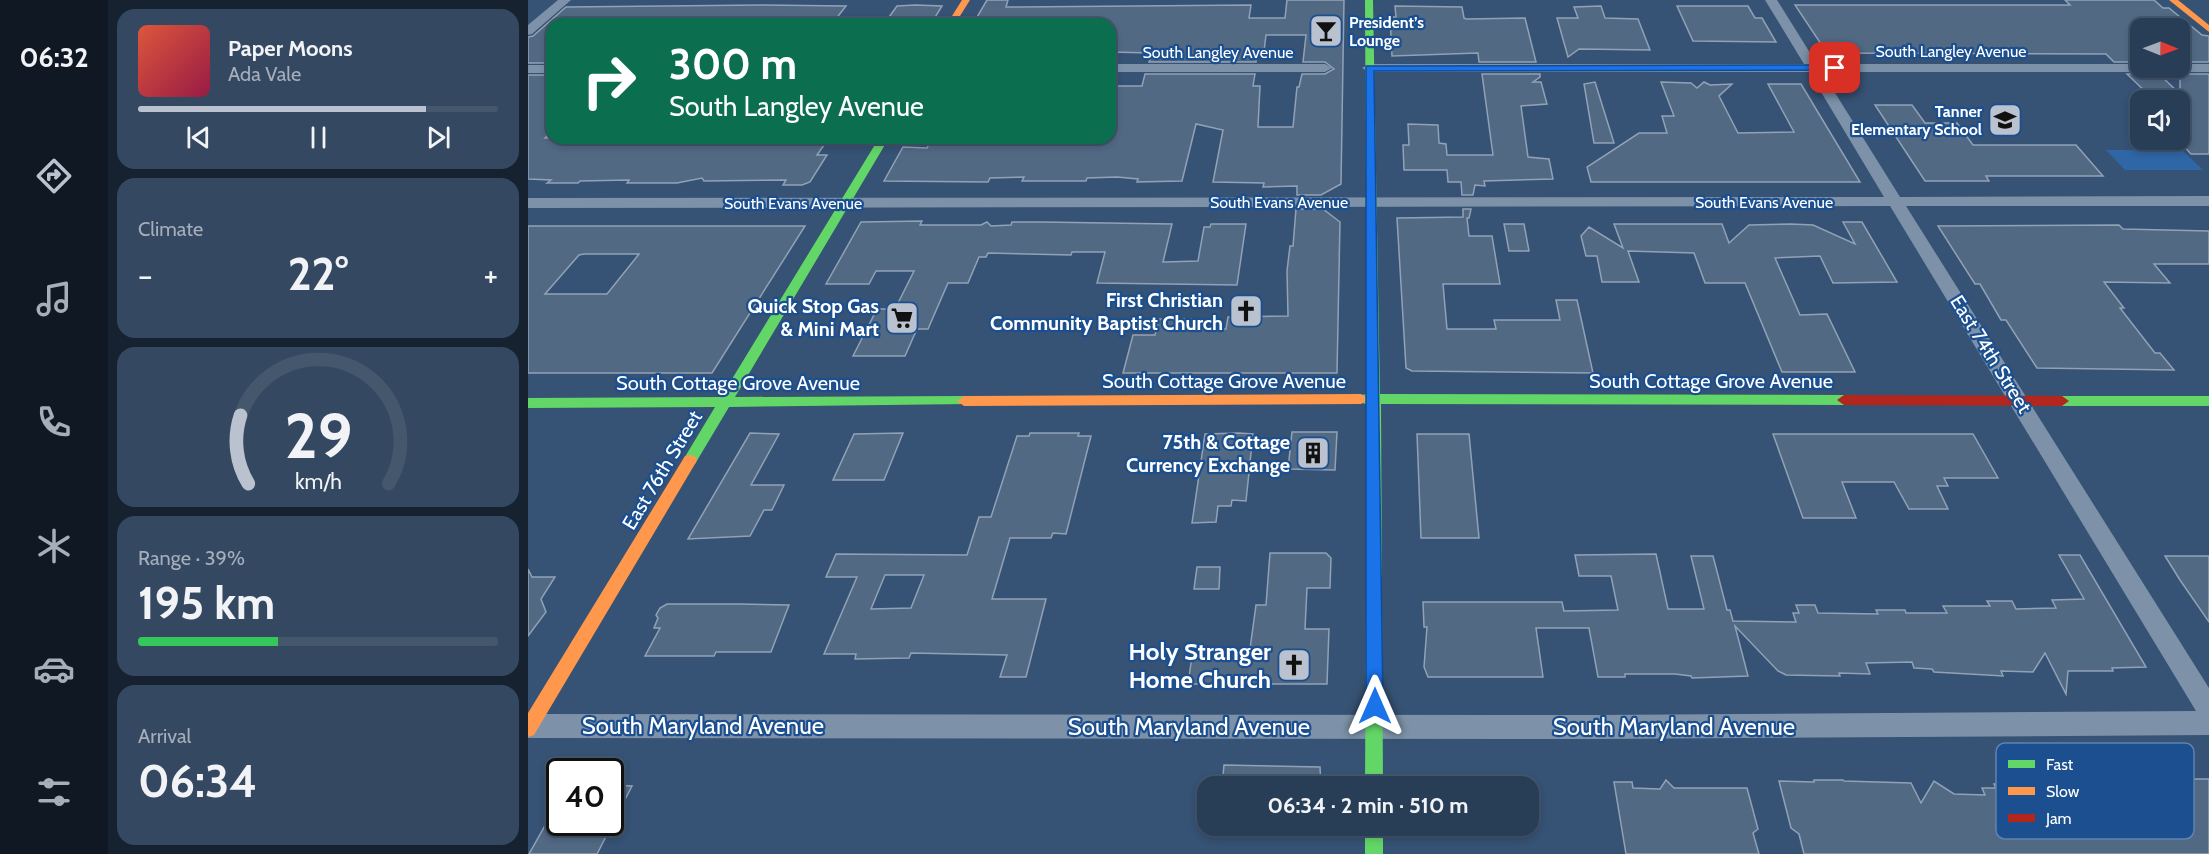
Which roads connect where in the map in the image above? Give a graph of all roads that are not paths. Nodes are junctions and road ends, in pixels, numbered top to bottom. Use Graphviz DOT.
graph roads {
  1 [pos="565,0"];
  2 [pos="966,0"];
  3 [pos="1369,0"];
  4 [pos="1771,0"];
  5 [pos="2174,0"];
  6 [pos="955,18"];
  7 [pos="2209,29"];
  8 [pos="528,31"];
  9 [pos="1116,68"];
  10 [pos="1325,68"];
  11 [pos="1370,68"];
  12 [pos="1814,68"];
  13 [pos="2209,68"];
  14 [pos="528,69"];
  15 [pos="546,69"];
  16 [pos="880,144"];
  17 [pos="2209,201"];
  18 [pos="1371,202"];
  19 [pos="1897,202"];
  20 [pos="528,203"];
  21 [pos="845,203"];
  22 [pos="1374,400"];
  23 [pos="2020,401"];
  24 [pos="2209,401"];
  25 [pos="528,403"];
  26 [pos="726,403"];
  27 [pos="2209,710"];
  28 [pos="2209,723"];
  29 [pos="1375,726"];
  30 [pos="529,727"];
  31 [pos="1374,776"];
  32 [pos="1374,836"];
  33 [pos="1374,854"];
  1 -- 8 [label="street"];
  2 -- 6 [label="street"];
  3 -- 11 [label="street"];
  4 -- 12 [label="street, East 74th Street"];
  5 -- 7 [label="street"];
  9 -- 10 [label="street, South Langley Avenue"];
  11 -- 12 [label="street, South Langley Avenue"];
  11 -- 18 [label="street"];
  12 -- 13 [label="street, South Langley Avenue"];
  12 -- 19 [label="street, East 74th Street"];
  14 -- 15 [label="street"];
  16 -- 21 [label="street, East 76th Street"];
  17 -- 19 [label="street, South Evans Avenue"];
  18 -- 19 [label="street, South Evans Avenue"];
  18 -- 21 [label="street, South Evans Avenue"];
  18 -- 22 [label="street"];
  19 -- 23 [label="street, East 74th Street"];
  20 -- 21 [label="street, South Evans Avenue"];
  21 -- 26 [label="street, East 76th Street"];
  22 -- 23 [label="street, South Cottage Grove Avenue"];
  22 -- 26 [label="street, South Cottage Grove Avenue"];
  22 -- 29 [label="street"];
  23 -- 24 [label="street, South Cottage Grove Avenue"];
  23 -- 27 [label="street, East 74th Street"];
  25 -- 26 [label="street, South Cottage Grove Avenue"];
  26 -- 30 [label="street, East 76th Street"];
  28 -- 29 [label="street, South Maryland Avenue"];
  29 -- 30 [label="street, South Maryland Avenue"];
  29 -- 31 [label="street"];
  32 -- 33 [label="street"];
}
